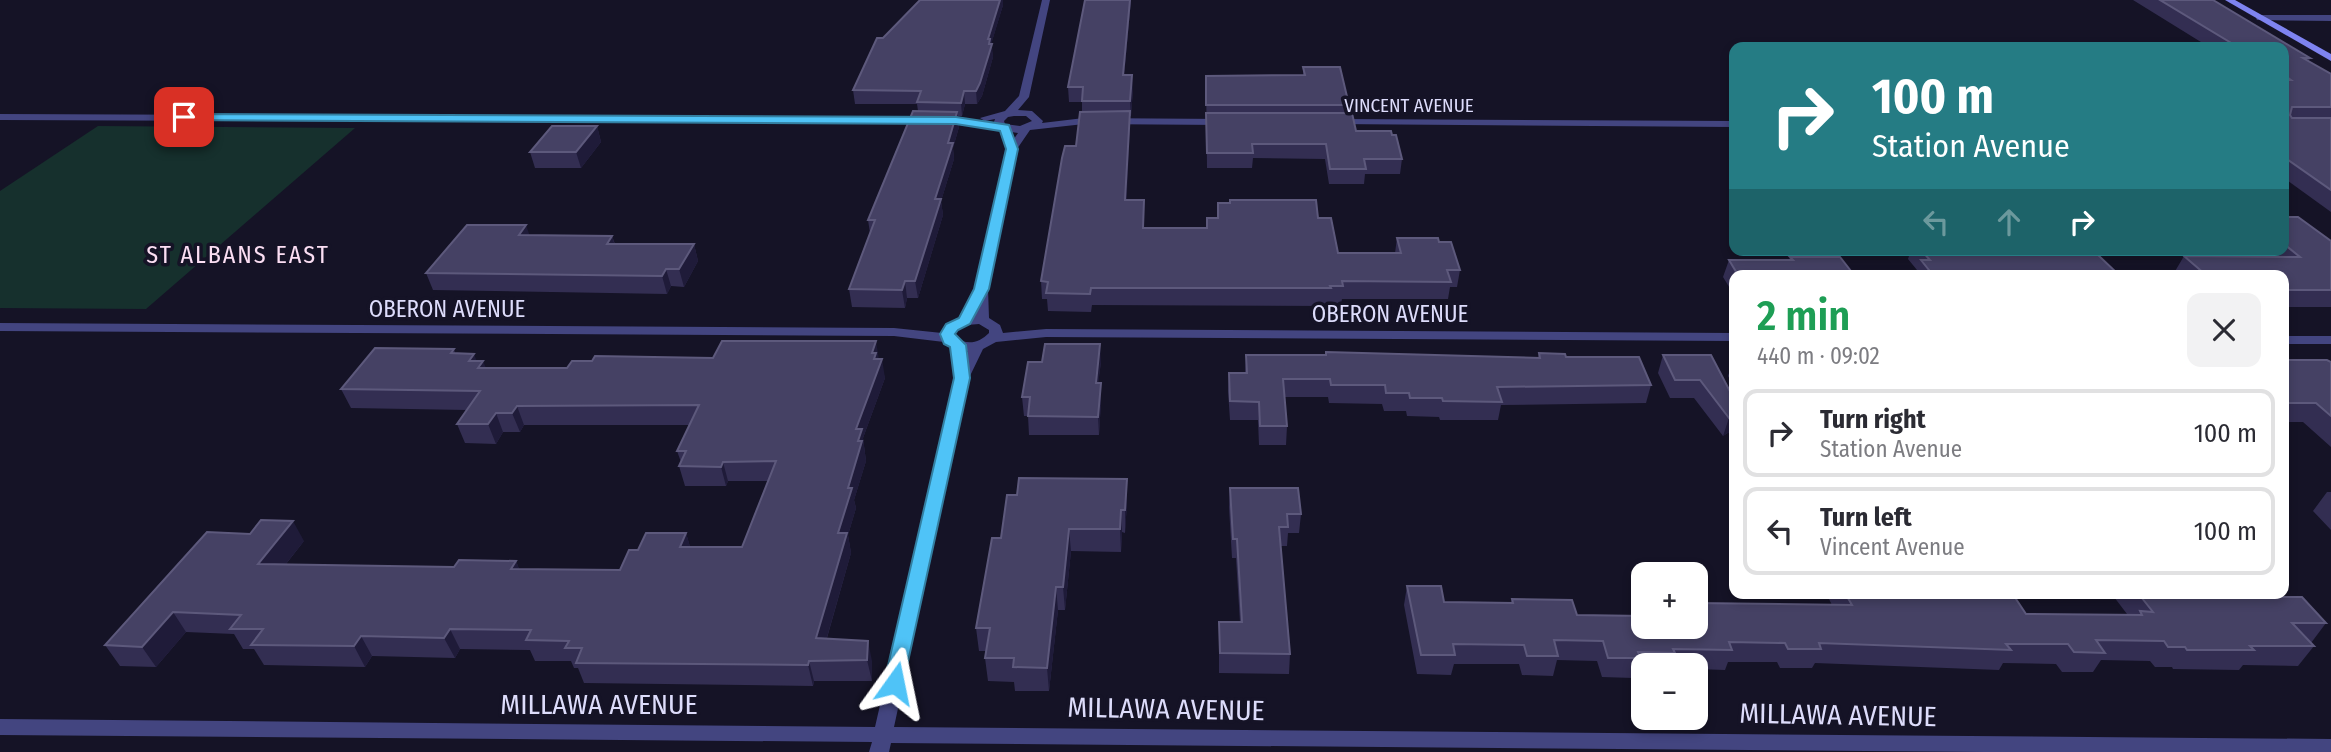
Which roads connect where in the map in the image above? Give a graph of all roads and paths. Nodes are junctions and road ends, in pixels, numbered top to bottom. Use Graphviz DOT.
graph roads {
  1 [pos="2229,0"];
  2 [pos="1045,1"];
  3 [pos="2260,18"];
  4 [pos="2331,18"];
  5 [pos="2331,58"];
  6 [pos="1024,97"];
  7 [pos="0,117"];
  8 [pos="1004,121"];
  9 [pos="1031,122"];
  10 [pos="1236,122"];
  11 [pos="1319,122"];
  12 [pos="1729,124"];
  13 [pos="1012,149"];
  14 [pos="982,289"];
  15 [pos="982,320"];
  16 [pos="0,327"];
  17 [pos="956,333"];
  18 [pos="994,333"];
  19 [pos="1729,337"];
  20 [pos="2289,340"];
  21 [pos="2331,340"];
  22 [pos="977,346"];
  23 [pos="962,378"];
  24 [pos="0,727"];
  25 [pos="881,743"];
  26 [pos="2331,747"];
  1 -- 3 [label="main road"];
  2 -- 6 [label="street"];
  3 -- 4 [label="street"];
  3 -- 5 [label="main road"];
  6 -- 8 [label="street"];
  6 -- 9 [label="street"];
  7 -- 8 [label="street"];
  8 -- 9 [label="street"];
  8 -- 9 [label="street"];
  8 -- 13 [label="street"];
  9 -- 10 [label="street"];
  9 -- 13 [label="street"];
  11 -- 12 [label="street, VINCENT AVENUE"];
  13 -- 14 [label="street"];
  14 -- 15 [label="street"];
  14 -- 17 [label="street"];
  15 -- 17 [label="street"];
  15 -- 18 [label="street"];
  16 -- 17 [label="street, OBERON AVENUE"];
  17 -- 22 [label="street"];
  17 -- 23 [label="street"];
  18 -- 19 [label="street, OBERON AVENUE"];
  18 -- 22 [label="street"];
  20 -- 21 [label="street"];
  22 -- 23 [label="street"];
  23 -- 25 [label="street"];
  24 -- 25 [label="street, MILLAWA AVENUE"];
  25 -- 26 [label="street, MILLAWA AVENUE"];
}
